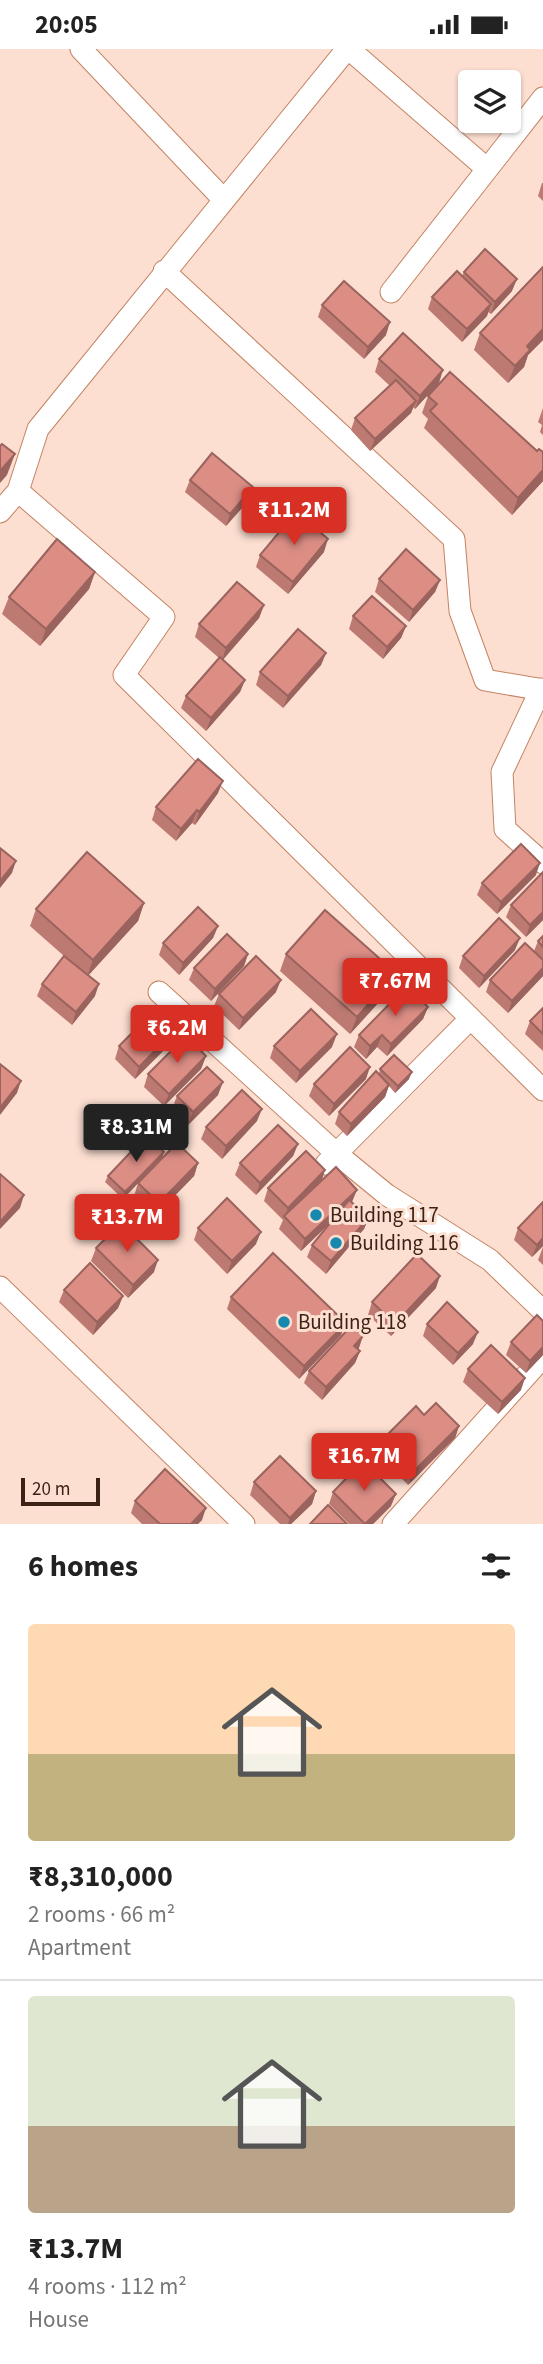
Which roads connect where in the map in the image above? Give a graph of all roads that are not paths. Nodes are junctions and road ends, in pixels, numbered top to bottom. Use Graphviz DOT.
graph roads {
  1 [pos="81,49"];
  2 [pos="348,49"];
  3 [pos="543,98"];
  4 [pos="486,168"];
  5 [pos="224,199"];
  6 [pos="164,271"];
  7 [pos="391,292"];
  8 [pos="18,491"];
  9 [pos="0,512"];
  10 [pos="542,690"];
  11 [pos="543,863"];
  12 [pos="159,992"];
  13 [pos="469,1020"];
  14 [pos="543,1090"];
  15 [pos="331,1159"];
  16 [pos="0,1287"];
  17 [pos="543,1311"];
  18 [pos="543,1357"];
  19 [pos="244,1524"];
  20 [pos="393,1524"];
  1 -- 5 [label="street"];
  2 -- 4 [label="street"];
  2 -- 5 [label="street"];
  3 -- 4 [label="street"];
  4 -- 7 [label="street"];
  5 -- 6 [label="street"];
  6 -- 8 [label="street"];
  6 -- 10 [label="street"];
  8 -- 9 [label="street"];
  8 -- 13 [label="street"];
  10 -- 11 [label="street"];
  12 -- 15 [label="street"];
  13 -- 14 [label="street"];
  13 -- 15 [label="street"];
  15 -- 17 [label="street"];
  16 -- 19 [label="street"];
  18 -- 20 [label="street"];
}
